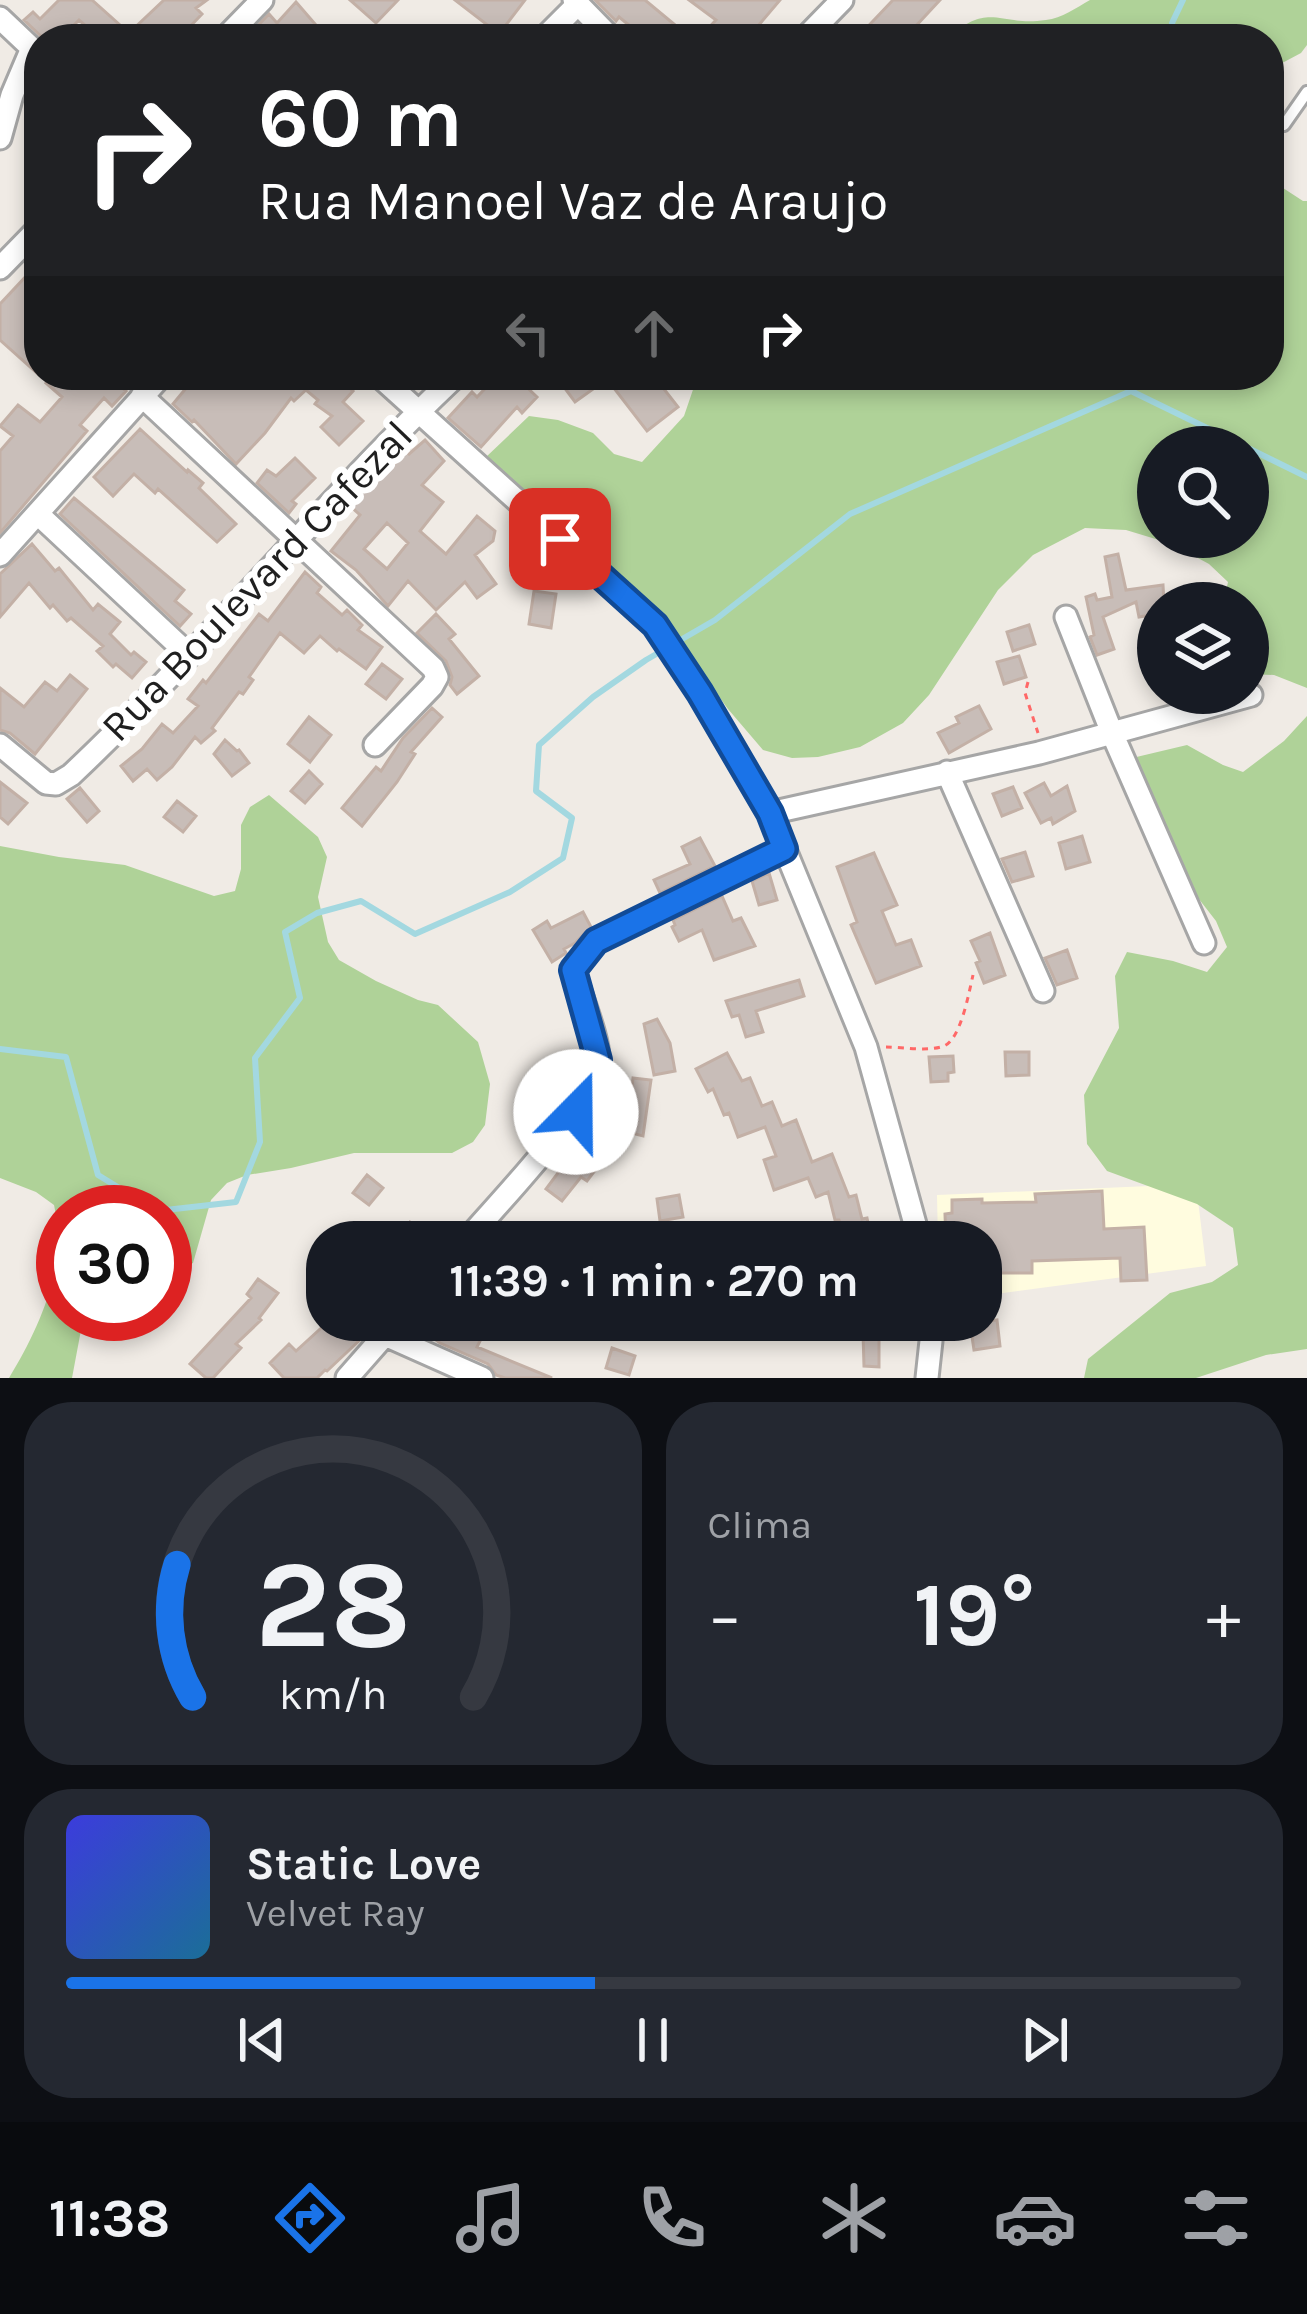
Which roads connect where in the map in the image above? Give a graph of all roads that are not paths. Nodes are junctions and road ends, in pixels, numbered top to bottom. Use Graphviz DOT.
graph roads {
  1 [pos="262,0"];
  2 [pos="842,0"];
  3 [pos="576,2"];
  4 [pos="0,18"];
  5 [pos="239,24"];
  6 [pos="597,24"];
  7 [pos="819,24"];
  8 [pos="24,41"];
  9 [pos="24,73"];
  10 [pos="1307,92"];
  11 [pos="1284,125"];
  12 [pos="0,138"];
  13 [pos="24,243"];
  14 [pos="0,268"];
  15 [pos="148,390"];
  16 [pos="394,390"];
  17 [pos="441,390"];
  18 [pos="142,396"];
  19 [pos="417,412"];
  20 [pos="38,514"];
  21 [pos="296,538"];
  22 [pos="0,555"];
  23 [pos="1066,617"];
  24 [pos="189,655"];
  25 [pos="1182,714"];
  26 [pos="1112,733"];
  27 [pos="0,745"];
  28 [pos="375,745"];
  29 [pos="946,772"];
  30 [pos="770,813"];
  31 [pos="784,849"];
  32 [pos="1204,943"];
  33 [pos="1043,992"];
  34 [pos="482,1221"];
  35 [pos="914,1221"];
  36 [pos="380,1341"];
  37 [pos="415,1341"];
  38 [pos="932,1341"];
  39 [pos="347,1378"];
  40 [pos="482,1378"];
  41 [pos="927,1378"];
  1 -- 5 [label="street"];
  2 -- 7 [label="street"];
  3 -- 6 [label="street"];
  4 -- 8 [label="street"];
  9 -- 12 [label="street"];
  10 -- 11 [label="lane"];
  13 -- 14 [label="street"];
  15 -- 18 [label="street"];
  16 -- 19 [label="street"];
  17 -- 19 [label="street, Rua Boulevard Cafezal"];
  18 -- 20 [label="street"];
  18 -- 21 [label="street"];
  19 -- 21 [label="street, Rua Boulevard Cafezal"];
  19 -- 30 [label="street"];
  20 -- 22 [label="street"];
  20 -- 24 [label="street"];
  21 -- 24 [label="street, Rua Boulevard Cafezal"];
  21 -- 28 [label="street"];
  23 -- 26 [label="street"];
  24 -- 27 [label="street, Rua Boulevard Cafezal"];
  25 -- 26 [label="street"];
  26 -- 29 [label="street"];
  26 -- 32 [label="street"];
  29 -- 30 [label="street"];
  29 -- 33 [label="street"];
  30 -- 31 [label="street"];
  31 -- 34 [label="street"];
  31 -- 35 [label="street"];
  36 -- 39 [label="street"];
  37 -- 40 [label="street"];
  38 -- 41 [label="street"];
}
